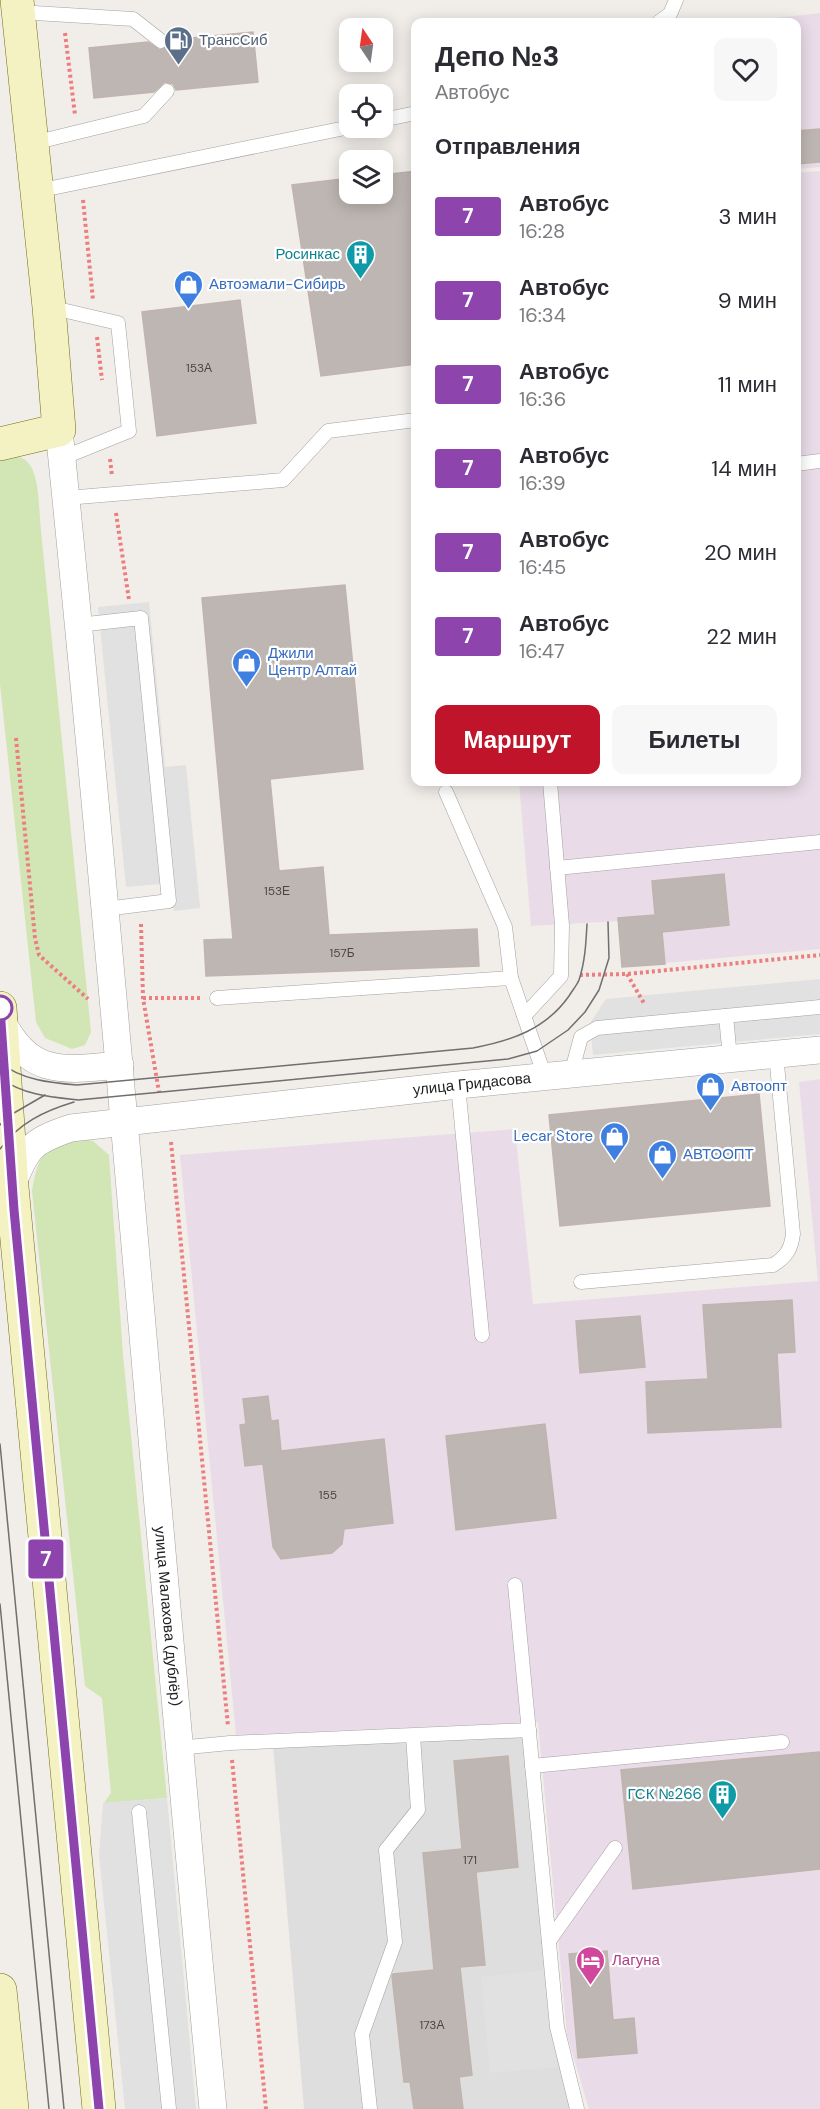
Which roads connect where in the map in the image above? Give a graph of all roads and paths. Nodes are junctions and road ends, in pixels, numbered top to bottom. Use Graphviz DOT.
graph roads {
  1 [pos="676,0"];
  2 [pos="17,6"];
  3 [pos="664,18"];
  4 [pos="161,41"];
  5 [pos="167,91"];
  6 [pos="411,114"];
  7 [pos="393,118"];
  8 [pos="339,129"];
  9 [pos="33,143"];
  10 [pos="37,191"];
  11 [pos="49,307"];
  12 [pos="411,421"];
  13 [pos="0,444"];
  14 [pos="61,444"];
  15 [pos="820,461"];
  16 [pos="801,463"];
  17 [pos="66,498"];
  18 [pos="78,625"];
  19 [pos="16,738"];
  20 [pos="550,786"];
  21 [pos="446,792"];
  22 [pos="820,842"];
  23 [pos="557,868"];
  24 [pos="141,904"];
  25 [pos="105,909"];
  26 [pos="820,955"];
  27 [pos="561,976"];
  28 [pos="511,978"];
  29 [pos="143,998"];
  30 [pos="217,998"];
  31 [pos="90,1002"];
  32 [pos="820,1008"];
  33 [pos="1,1014"];
  34 [pos="524,1016"];
  35 [pos="726,1016"];
  36 [pos="820,1050"];
  37 [pos="776,1054"];
  38 [pos="730,1058"];
  39 [pos="120,1065"];
  40 [pos="558,1075"];
  41 [pos="458,1085"];
  42 [pos="168,1117"];
  43 [pos="125,1122"];
  44 [pos="12,1186"];
  45 [pos="580,1282"];
  46 [pos="482,1335"];
  47 [pos="515,1585"];
  48 [pos="529,1730"];
  49 [pos="413,1736"];
  50 [pos="782,1742"];
  51 [pos="230,1743"];
  52 [pos="178,1748"];
  53 [pos="532,1766"];
  54 [pos="139,1812"];
  55 [pos="615,1848"];
  56 [pos="549,1941"];
  57 [pos="0,1990"];
  58 [pos="12,2109"];
  59 [pos="99,2109"];
  60 [pos="169,2109"];
  61 [pos="213,2109"];
  62 [pos="266,2109"];
  63 [pos="370,2109"];
  64 [pos="577,2109"];
  1 -- 3 [label="lane"];
  2 -- 4 [label="lane"];
  2 -- 9 [label="main road"];
  5 -- 9 [label="lane"];
  6 -- 7 [label="lane"];
  8 -- 10 [label="lane"];
  9 -- 10 [label="main road"];
  10 -- 11 [label="main road"];
  11 -- 14 [label="main road"];
  11 -- 14 [label="lane"];
  12 -- 17 [label="lane"];
  13 -- 14 [label="main road"];
  14 -- 17 [label="street, улица Малахова (дублёр)"];
  15 -- 16 [label="lane"];
  17 -- 18 [label="street, улица Малахова (дублёр)"];
  18 -- 24 [label="lane"];
  18 -- 25 [label="street, улица Малахова (дублёр)"];
  19 -- 31 [label="path"];
  20 -- 23 [label="lane"];
  21 -- 28 [label="lane"];
  22 -- 23 [label="lane"];
  23 -- 27 [label="lane"];
  24 -- 25 [label="lane"];
  24 -- 29 [label="path"];
  25 -- 39 [label="street, улица Малахова (дублёр)"];
  26 -- 27 [label="path"];
  27 -- 34 [label="lane"];
  28 -- 30 [label="lane"];
  28 -- 34 [label="lane"];
  29 -- 30 [label="path"];
  29 -- 42 [label="path"];
  32 -- 35 [label="lane"];
  33 -- 39 [label="street"];
  33 -- 44 [label="main road"];
  34 -- 40 [label="lane"];
  35 -- 38 [label="lane"];
  35 -- 40 [label="lane"];
  36 -- 37 [label="street, улица Гридасова"];
  37 -- 38 [label="street, улица Гридасова"];
  37 -- 45 [label="lane"];
  38 -- 40 [label="street, улица Гридасова"];
  39 -- 43 [label="street, улица Малахова (дублёр)"];
  40 -- 41 [label="street, улица Гридасова"];
  41 -- 42 [label="street, улица Гридасова"];
  41 -- 46 [label="lane"];
  42 -- 43 [label="street, улица Гридасова"];
  42 -- 51 [label="path"];
  43 -- 44 [label="street, улица Гридасова"];
  43 -- 52 [label="street, улица Малахова (дублёр)"];
  44 -- 59 [label="main road"];
  47 -- 48 [label="lane"];
  48 -- 49 [label="lane"];
  48 -- 53 [label="lane"];
  49 -- 51 [label="lane"];
  49 -- 63 [label="lane"];
  50 -- 53 [label="lane"];
  51 -- 52 [label="lane"];
  51 -- 62 [label="path"];
  52 -- 61 [label="street, улица Малахова (дублёр)"];
  53 -- 56 [label="lane"];
  54 -- 60 [label="lane"];
  55 -- 56 [label="lane"];
  56 -- 64 [label="lane"];
  57 -- 58 [label="main road"];
}
